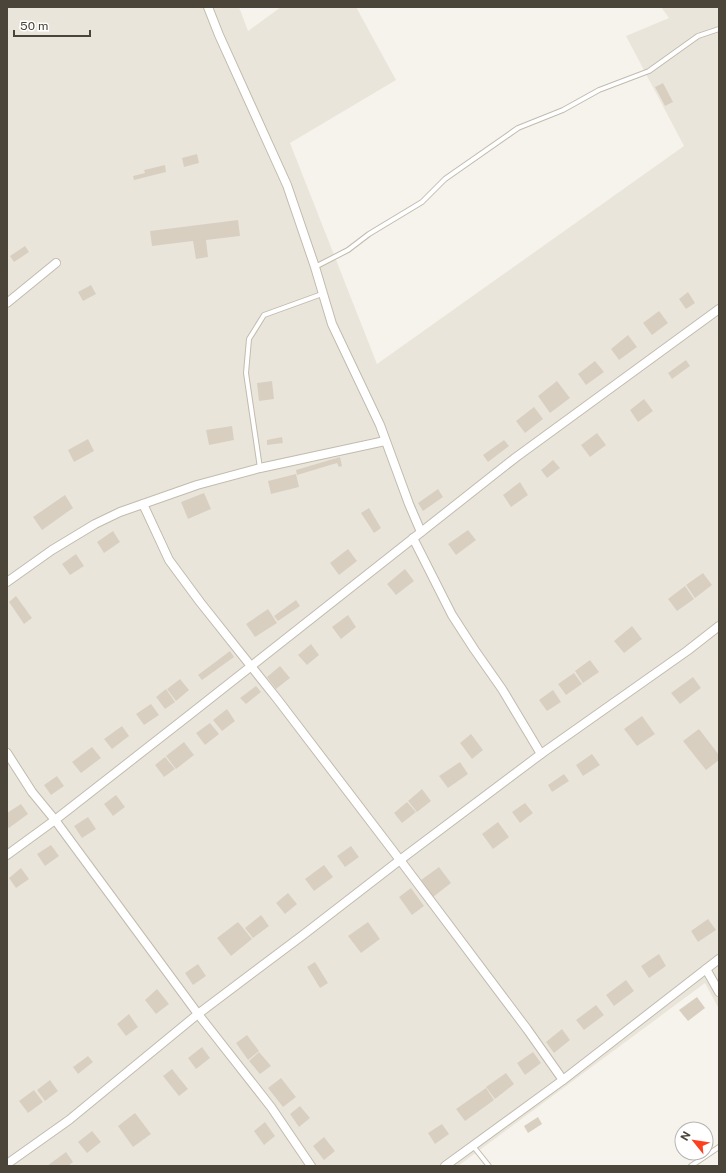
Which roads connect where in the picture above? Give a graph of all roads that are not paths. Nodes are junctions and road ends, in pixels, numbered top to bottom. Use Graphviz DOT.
graph roads {
  1 [pos="208,7"];
  2 [pos="719,29"];
  3 [pos="56,263"];
  4 [pos="315,267"];
  5 [pos="322,294"];
  6 [pos="7,303"];
  7 [pos="719,309"];
  8 [pos="385,441"];
  9 [pos="260,468"];
  10 [pos="144,504"];
  11 [pos="421,532"];
  12 [pos="413,538"];
  13 [pos="7,582"];
  14 [pos="719,626"];
  15 [pos="251,666"];
  16 [pos="7,752"];
  17 [pos="541,754"];
  18 [pos="54,820"];
  19 [pos="7,855"];
  20 [pos="400,860"];
  21 [pos="719,959"];
  22 [pos="706,969"];
  23 [pos="719,992"];
  24 [pos="198,1014"];
  25 [pos="563,1080"];
  26 [pos="473,1146"];
  27 [pos="719,1147"];
  28 [pos="7,1164"];
  29 [pos="311,1166"];
  30 [pos="445,1166"];
  31 [pos="489,1166"];
  32 [pos="690,1166"];
  1 -- 4 [label="street"];
  2 -- 4 [label="lane"];
  3 -- 6 [label="street"];
  4 -- 5 [label="street"];
  5 -- 8 [label="street"];
  5 -- 9 [label="lane"];
  7 -- 11 [label="street"];
  8 -- 9 [label="street"];
  8 -- 11 [label="street"];
  9 -- 10 [label="street"];
  10 -- 13 [label="street"];
  10 -- 15 [label="street"];
  11 -- 12 [label="street"];
  12 -- 15 [label="street"];
  12 -- 17 [label="street"];
  14 -- 17 [label="street"];
  15 -- 18 [label="street"];
  15 -- 20 [label="street"];
  16 -- 18 [label="street"];
  17 -- 20 [label="street"];
  18 -- 19 [label="street"];
  18 -- 24 [label="street"];
  20 -- 24 [label="street"];
  20 -- 25 [label="street"];
  21 -- 22 [label="street"];
  22 -- 23 [label="street"];
  22 -- 25 [label="street"];
  24 -- 28 [label="street"];
  24 -- 29 [label="street"];
  25 -- 26 [label="street"];
  26 -- 30 [label="street"];
  26 -- 31 [label="lane"];
  27 -- 32 [label="lane"];
}
